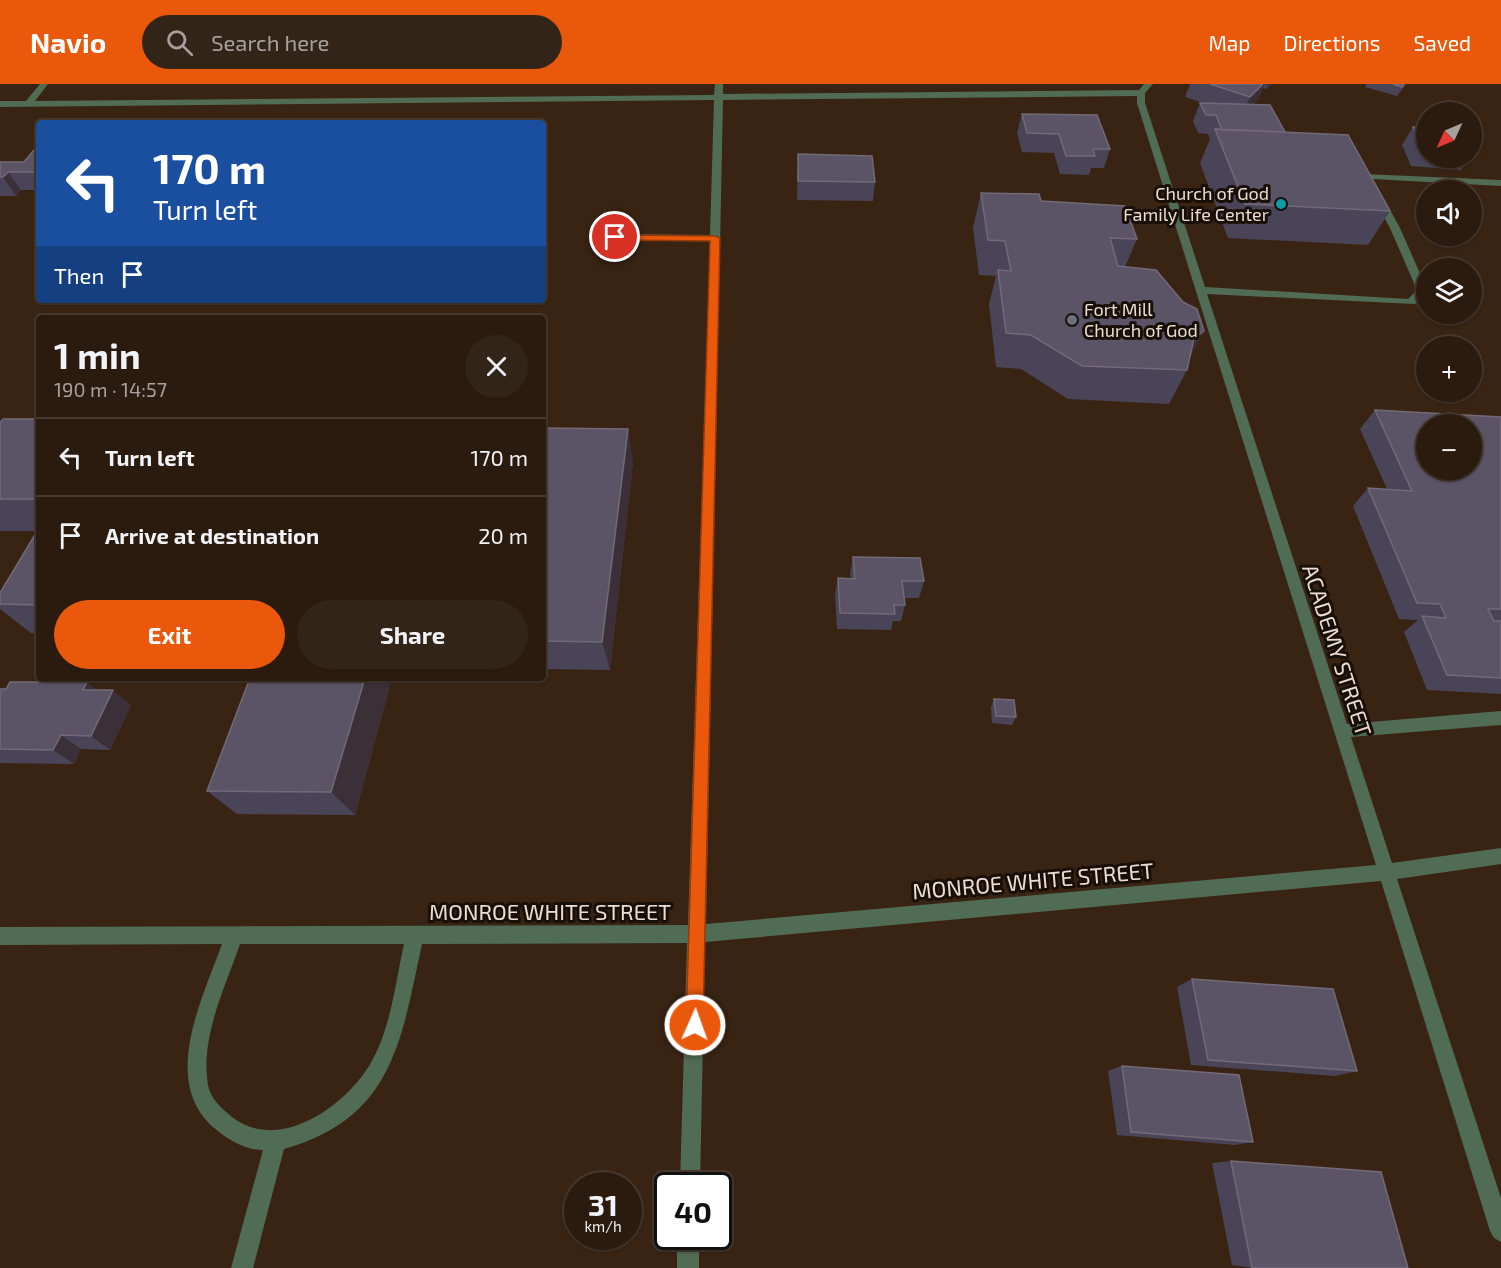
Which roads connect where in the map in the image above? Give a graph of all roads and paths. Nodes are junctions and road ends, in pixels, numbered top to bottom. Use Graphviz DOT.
graph roads {
  1 [pos="44,84"];
  2 [pos="1145,88"];
  3 [pos="718,90"];
  4 [pos="0,104"];
  5 [pos="28,104"];
  6 [pos="1501,183"];
  7 [pos="615,237"];
  8 [pos="715,238"];
  9 [pos="1199,290"];
  10 [pos="1501,718"];
  11 [pos="1340,731"];
  12 [pos="1501,856"];
  13 [pos="1386,872"];
  14 [pos="697,934"];
  15 [pos="415,935"];
  16 [pos="0,936"];
  17 [pos="234,936"];
  18 [pos="276,1140"];
  19 [pos="690,1172"];
  20 [pos="1501,1231"];
  21 [pos="688,1250"];
  22 [pos="242,1268"];
  23 [pos="688,1268"];
  1 -- 5 [label="street"];
  2 -- 3 [label="street"];
  2 -- 9 [label="street, ACADEMY STREET"];
  3 -- 5 [label="street"];
  3 -- 8 [label="street"];
  4 -- 5 [label="street"];
  6 -- 9 [label="street"];
  7 -- 8 [label="street"];
  8 -- 14 [label="street"];
  9 -- 11 [label="street, ACADEMY STREET"];
  10 -- 11 [label="street"];
  11 -- 13 [label="street, ACADEMY STREET"];
  12 -- 13 [label="street, MONROE WHITE STREET"];
  13 -- 14 [label="street, MONROE WHITE STREET"];
  13 -- 20 [label="street, ACADEMY STREET"];
  14 -- 15 [label="street, MONROE WHITE STREET"];
  14 -- 19 [label="street"];
  15 -- 17 [label="street, MONROE WHITE STREET"];
  15 -- 18 [label="street"];
  16 -- 17 [label="street, MONROE WHITE STREET"];
  17 -- 18 [label="street"];
  18 -- 22 [label="street"];
  21 -- 23 [label="street"];
}
